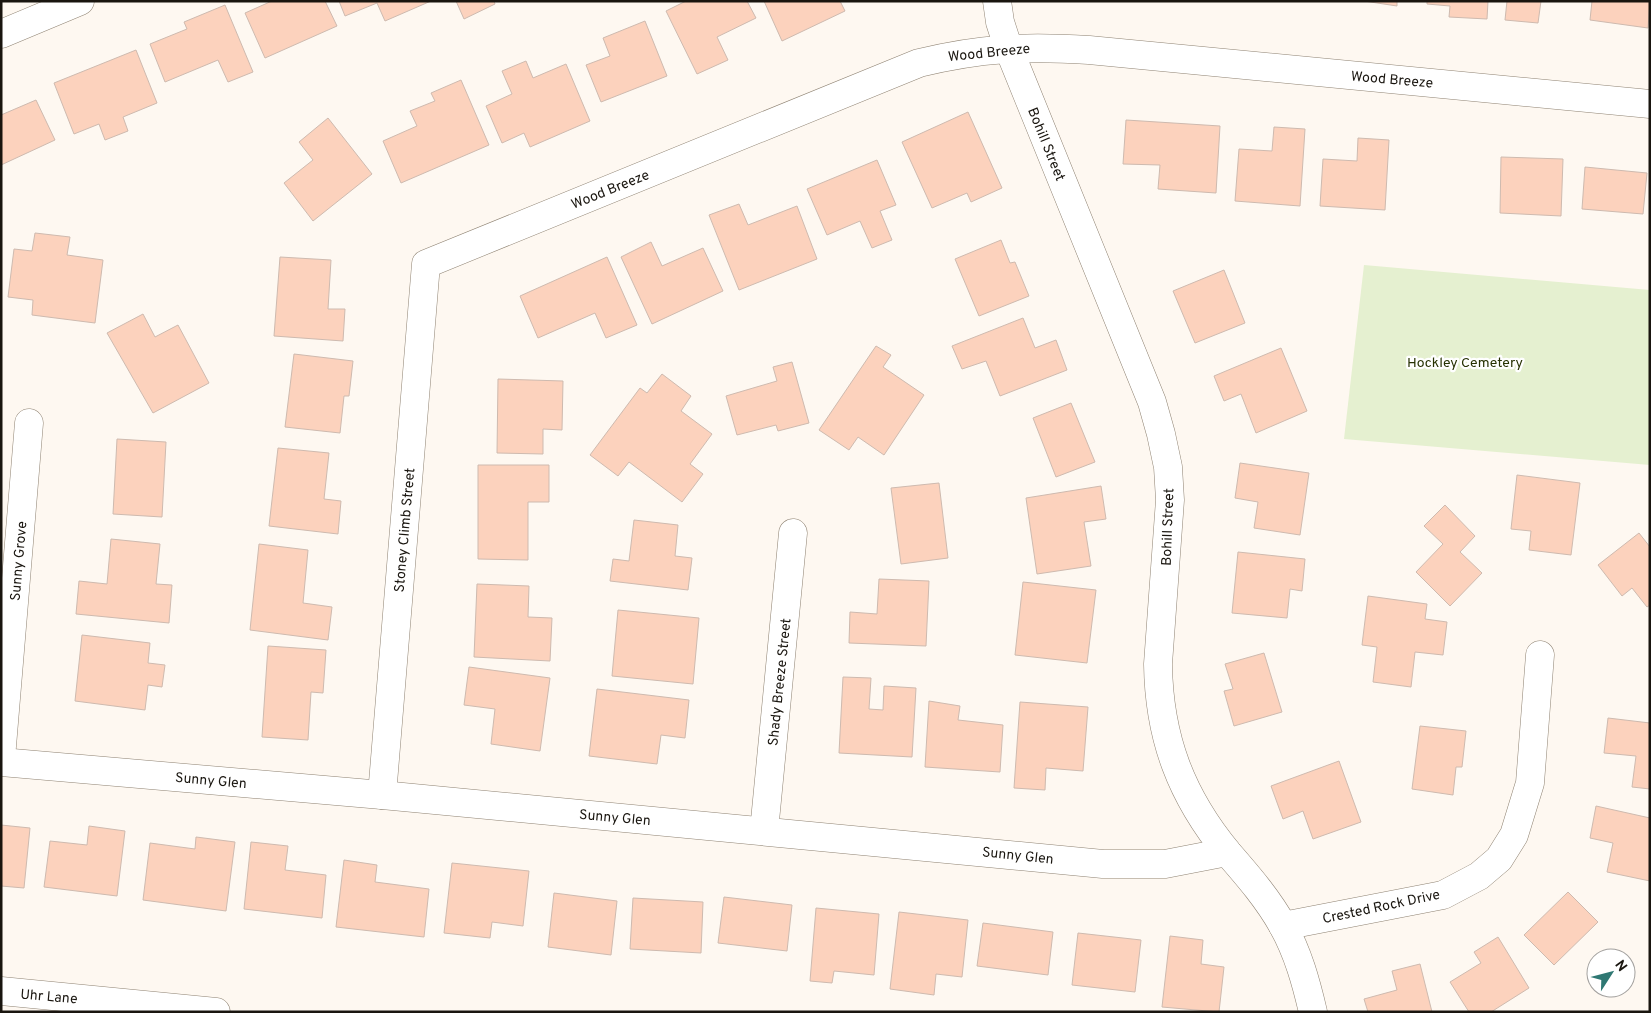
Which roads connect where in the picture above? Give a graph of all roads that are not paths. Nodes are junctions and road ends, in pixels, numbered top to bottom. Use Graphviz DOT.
graph roads {
  1 [pos="80,1"];
  2 [pos="998,1"];
  3 [pos="1,34"];
  4 [pos="1008,48"];
  5 [pos="1650,104"];
  6 [pos="426,264"];
  7 [pos="29,423"];
  8 [pos="793,533"];
  9 [pos="1540,656"];
  10 [pos="1,760"];
  11 [pos="382,795"];
  12 [pos="764,830"];
  13 [pos="1227,852"];
  14 [pos="1283,926"];
  15 [pos="1,991"];
  16 [pos="216,1012"];
  17 [pos="1313,1012"];
  1 -- 3 [label="street"];
  2 -- 4 [label="street, Bohill Street"];
  4 -- 5 [label="street, Wood Breeze"];
  4 -- 6 [label="street, Wood Breeze"];
  4 -- 13 [label="street, Bohill Street"];
  6 -- 11 [label="street, Stoney Climb Street"];
  7 -- 10 [label="street, Sunny Grove"];
  8 -- 12 [label="street, Shady Breeze Street"];
  9 -- 14 [label="street, Crested Rock Drive"];
  10 -- 11 [label="street, Sunny Glen"];
  11 -- 12 [label="street, Sunny Glen"];
  12 -- 13 [label="street, Sunny Glen"];
  13 -- 14 [label="street, Bohill Street"];
  14 -- 17 [label="street, Bohill Street"];
  15 -- 16 [label="street, Uhr Lane"];
}
